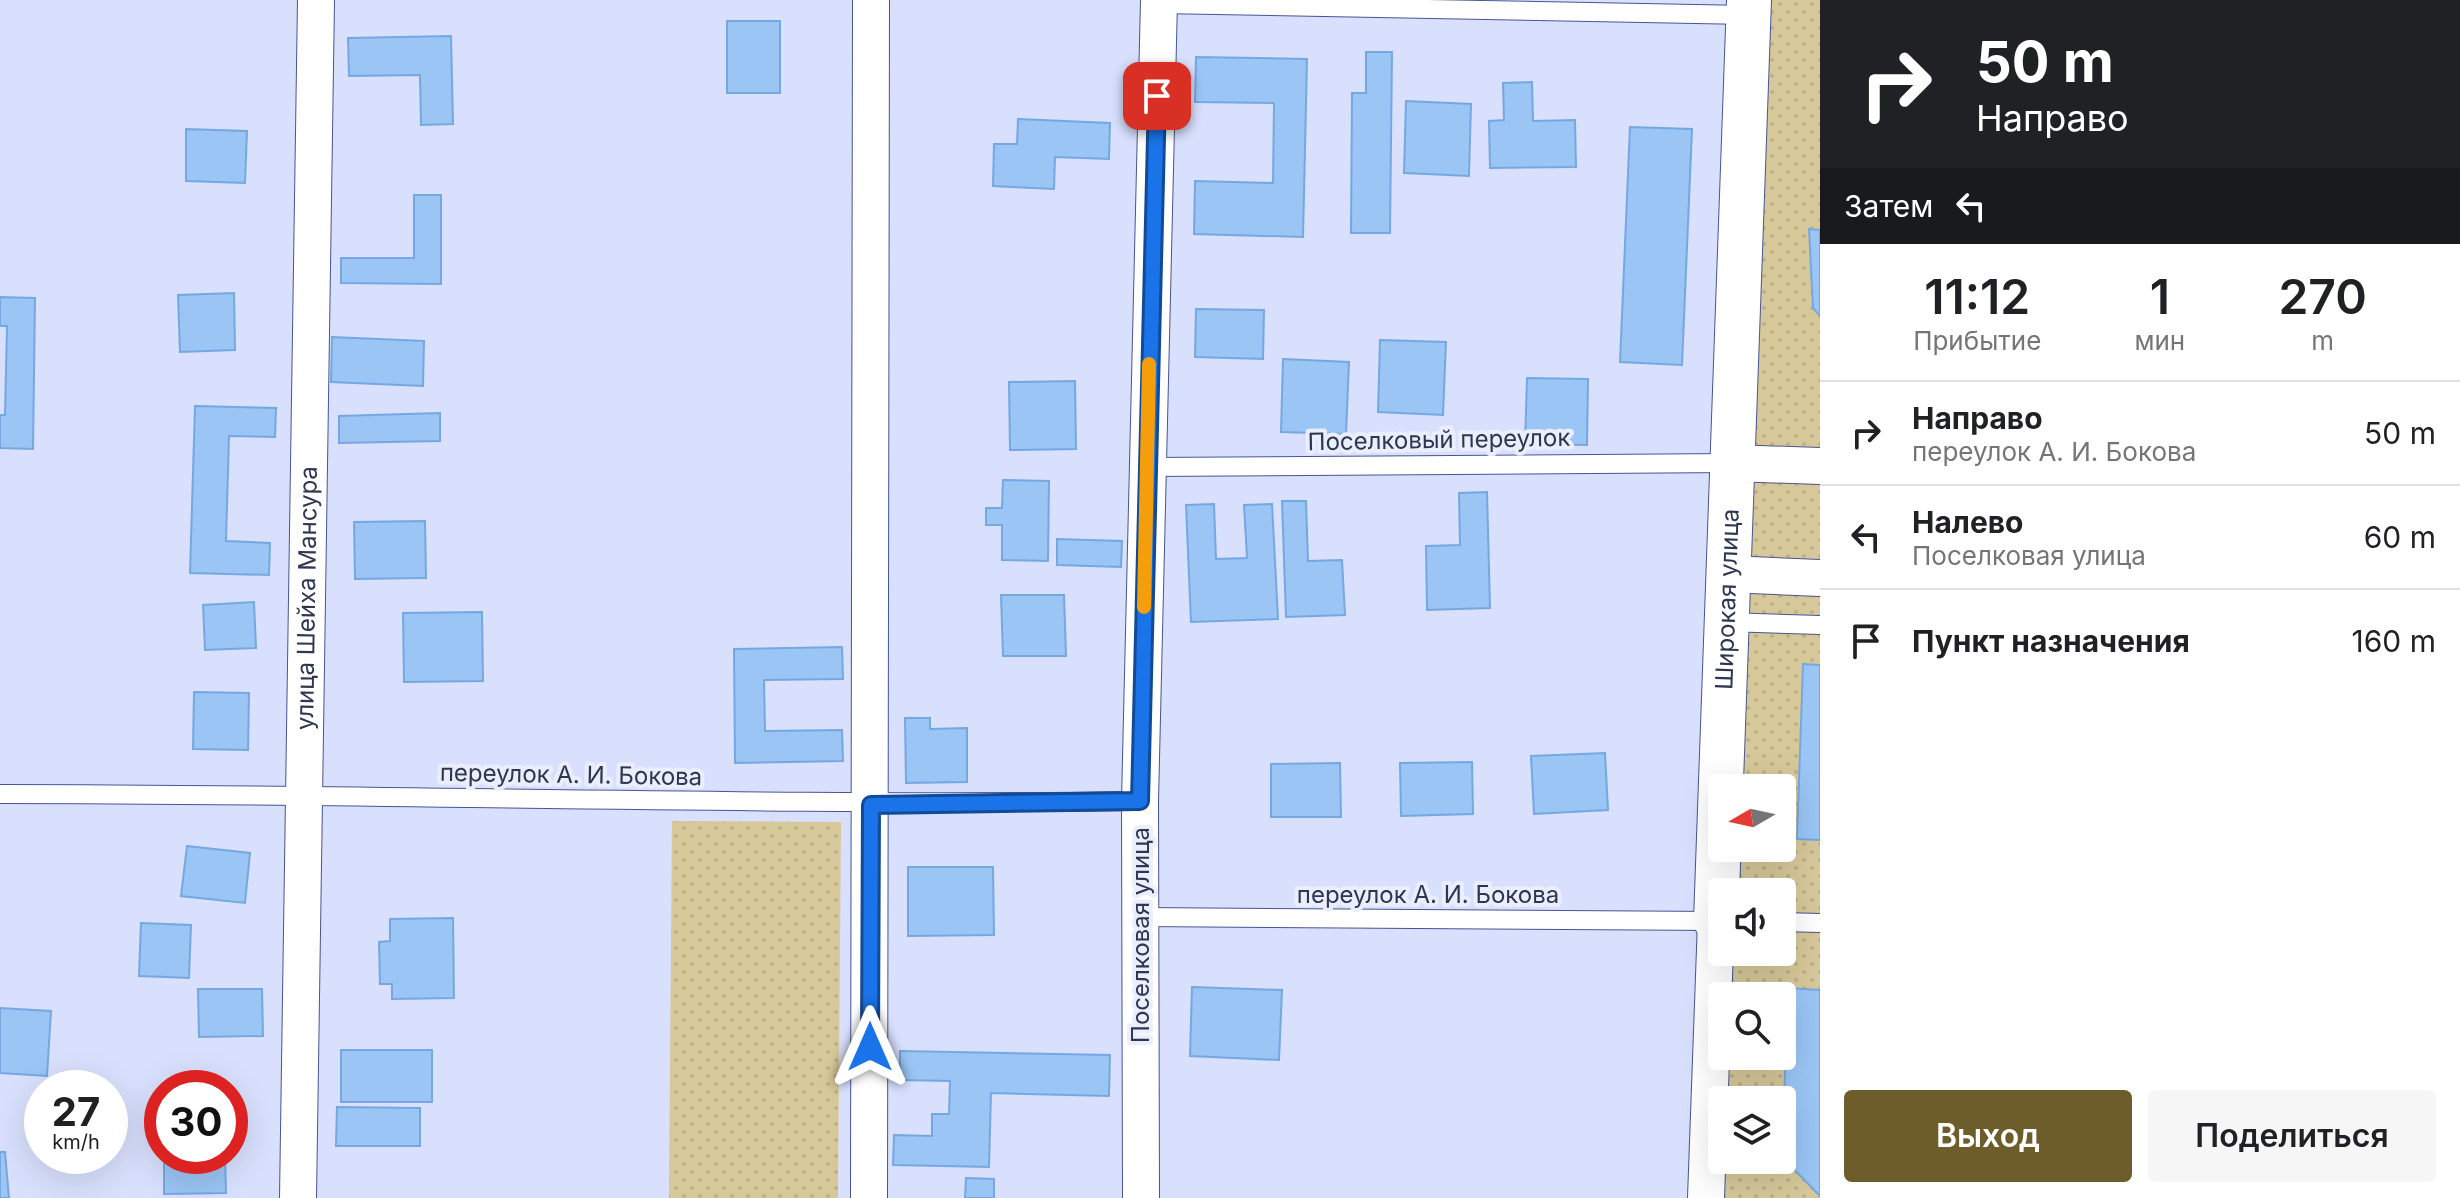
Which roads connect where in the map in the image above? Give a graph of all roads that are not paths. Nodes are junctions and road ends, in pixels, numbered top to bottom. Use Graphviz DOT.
graph roads {
  1 [pos="316,0"];
  2 [pos="871,0"];
  3 [pos="1159,2"];
  4 [pos="1748,8"];
  5 [pos="1732,463"];
  6 [pos="1820,466"];
  7 [pos="1147,467"];
  8 [pos="1728,574"];
  9 [pos="1820,578"];
  10 [pos="1726,622"];
  11 [pos="1820,625"];
  12 [pos="0,794"];
  13 [pos="303,794"];
  14 [pos="1140,801"];
  15 [pos="871,805"];
  16 [pos="1720,878"];
  17 [pos="1140,917"];
  18 [pos="1708,921"];
  19 [pos="1796,922"];
  20 [pos="1820,923"];
  21 [pos="1717,966"];
  22 [pos="298,1198"];
  23 [pos="869,1198"];
  24 [pos="1141,1198"];
  25 [pos="1706,1198"];
  1 -- 13 [label="street, улица Шейха Мансура"];
  2 -- 15 [label="street"];
  3 -- 4 [label="lane"];
  3 -- 7 [label="street, Поселковая улица"];
  4 -- 5 [label="street, Широкая улица"];
  5 -- 6 [label="street"];
  5 -- 7 [label="lane, Поселковый переулок"];
  5 -- 8 [label="street, Широкая улица"];
  7 -- 14 [label="street, Поселковая улица"];
  8 -- 9 [label="street"];
  8 -- 10 [label="street, Широкая улица"];
  10 -- 11 [label="lane"];
  10 -- 16 [label="street, Широкая улица"];
  12 -- 13 [label="lane, переулок А. И. Бокова"];
  13 -- 15 [label="lane, переулок А. И. Бокова"];
  13 -- 22 [label="street, улица Шейха Мансура"];
  14 -- 15 [label="lane, переулок А. И. Бокова"];
  14 -- 17 [label="street, Поселковая улица"];
  15 -- 23 [label="street"];
  17 -- 18 [label="lane, переулок А. И. Бокова"];
  17 -- 24 [label="street, Поселковая улица"];
  19 -- 20 [label="lane"];
  21 -- 25 [label="street, Широкая улица"];
}
